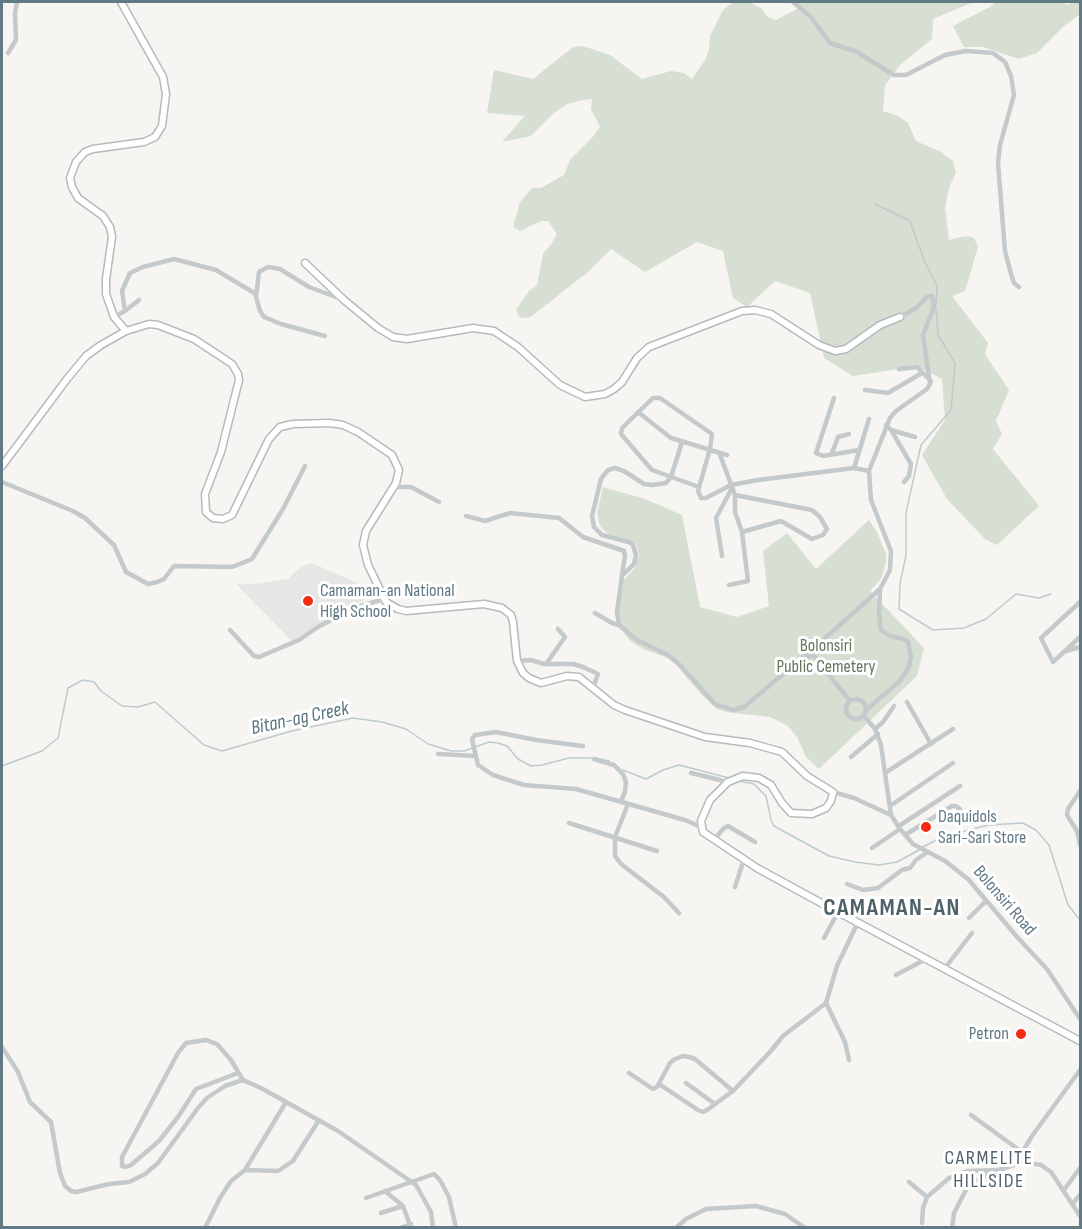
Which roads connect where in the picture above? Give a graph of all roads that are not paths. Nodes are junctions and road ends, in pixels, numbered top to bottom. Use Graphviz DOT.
graph roads {
  1 [pos="17,2"];
  2 [pos="121,2"];
  3 [pos="793,2"];
  4 [pos="8,52"];
  5 [pos="305,263"];
  6 [pos="1019,287"];
  7 [pos="256,294"];
  8 [pos="139,300"];
  9 [pos="344,300"];
  10 [pos="125,311"];
  11 [pos="114,317"];
  12 [pos="900,317"];
  13 [pos="126,331"];
  14 [pos="325,336"];
  15 [pos="898,369"];
  16 [pos="922,373"];
  17 [pos="931,381"];
  18 [pos="865,390"];
  19 [pos="834,398"];
  20 [pos="638,412"];
  21 [pos="869,419"];
  22 [pos="886,425"];
  23 [pos="891,430"];
  24 [pos="849,434"];
  25 [pos="915,437"];
  26 [pos="682,442"];
  27 [pos="710,449"];
  28 [pos="860,450"];
  29 [pos="719,452"];
  30 [pos="832,453"];
  31 [pos="727,455"];
  32 [pos="2,466"];
  33 [pos="305,466"];
  34 [pos="854,468"];
  35 [pos="869,471"];
  36 [pos="671,477"];
  37 [pos="2,482"];
  38 [pos="904,482"];
  39 [pos="732,486"];
  40 [pos="393,487"];
  41 [pos="699,487"];
  42 [pos="735,495"];
  43 [pos="439,502"];
  44 [pos="466,516"];
  45 [pos="742,532"];
  46 [pos="722,556"];
  47 [pos="622,576"];
  48 [pos="729,585"];
  49 [pos="880,589"];
  50 [pos="384,599"];
  51 [pos="1080,602"];
  52 [pos="594,613"];
  53 [pos="619,625"];
  54 [pos="558,629"];
  55 [pos="230,630"];
  56 [pos="1080,637"];
  57 [pos="1080,647"];
  58 [pos="1063,652"];
  59 [pos="811,653"];
  60 [pos="517,661"];
  61 [pos="546,664"];
  62 [pos="593,688"];
  63 [pos="850,701"];
  64 [pos="907,702"];
  65 [pos="894,706"];
  66 [pos="866,710"];
  67 [pos="864,716"];
  68 [pos="875,729"];
  69 [pos="953,729"];
  70 [pos="878,734"];
  71 [pos="931,744"];
  72 [pos="583,746"];
  73 [pos="475,753"];
  74 [pos="438,754"];
  75 [pos="851,757"];
  76 [pos="594,759"];
  77 [pos="953,763"];
  78 [pos="691,772"];
  79 [pos="885,773"];
  80 [pos="730,781"];
  81 [pos="960,786"];
  82 [pos="1080,791"];
  83 [pos="833,792"];
  84 [pos="621,801"];
  85 [pos="628,804"];
  86 [pos="890,806"];
  87 [pos="960,809"];
  88 [pos="891,815"];
  89 [pos="569,823"];
  90 [pos="701,827"];
  91 [pos="899,828"];
  92 [pos="905,835"];
  93 [pos="615,837"];
  94 [pos="714,840"];
  95 [pos="756,842"];
  96 [pos="1080,845"];
  97 [pos="872,848"];
  98 [pos="657,851"];
  99 [pos="927,851"];
  100 [pos="744,859"];
  101 [pos="847,884"];
  102 [pos="735,887"];
  103 [pos="986,901"];
  104 [pos="838,912"];
  105 [pos="679,913"];
  106 [pos="969,918"];
  107 [pos="858,922"];
  108 [pos="972,933"];
  109 [pos="824,938"];
  110 [pos="926,959"];
  111 [pos="945,968"];
  112 [pos="896,975"];
  113 [pos="826,1003"];
  114 [pos="1080,1019"];
  115 [pos="1080,1041"];
  116 [pos="2,1047"];
  117 [pos="849,1060"];
  118 [pos="1080,1070"];
  119 [pos="238,1072"];
  120 [pos="629,1073"];
  121 [pos="243,1080"];
  122 [pos="687,1083"];
  123 [pos="659,1084"];
  124 [pos="734,1091"];
  125 [pos="286,1102"];
  126 [pos="715,1104"];
  127 [pos="971,1115"];
  128 [pos="319,1120"];
  129 [pos="1022,1152"];
  130 [pos="1023,1162"];
  131 [pos="1080,1168"];
  132 [pos="245,1170"];
  133 [pos="998,1170"];
  134 [pos="409,1181"];
  135 [pos="909,1182"];
  136 [pos="1064,1190"];
  137 [pos="385,1191"];
  138 [pos="1080,1195"];
  139 [pos="927,1197"];
  140 [pos="366,1198"];
  141 [pos="1072,1204"];
  142 [pos="403,1206"];
  143 [pos="381,1213"];
  144 [pos="1080,1216"];
  145 [pos="922,1223"];
  146 [pos="411,1226"];
  147 [pos="205,1227"];
  148 [pos="400,1227"];
  149 [pos="433,1227"];
  150 [pos="456,1227"];
  151 [pos="676,1227"];
  152 [pos="805,1227"];
  153 [pos="952,1227"];
  1 -- 4 [label="street"];
  2 -- 11 [label="main road"];
  3 -- 6 [label="street"];
  5 -- 9 [label="main road"];
  7 -- 9 [label="street"];
  7 -- 10 [label="street"];
  7 -- 14 [label="street"];
  8 -- 10 [label="street"];
  9 -- 12 [label="main road"];
  10 -- 11 [label="street"];
  11 -- 13 [label="main road"];
  12 -- 17 [label="street"];
  13 -- 32 [label="main road"];
  13 -- 40 [label="main road"];
  15 -- 16 [label="street"];
  16 -- 17 [label="street"];
  16 -- 18 [label="street"];
  17 -- 22 [label="street"];
  19 -- 30 [label="street"];
  20 -- 26 [label="street"];
  20 -- 27 [label="street"];
  20 -- 36 [label="street"];
  21 -- 28 [label="street"];
  22 -- 23 [label="street"];
  22 -- 35 [label="street"];
  23 -- 25 [label="street"];
  23 -- 38 [label="street"];
  24 -- 30 [label="street"];
  26 -- 27 [label="street"];
  26 -- 36 [label="street"];
  27 -- 29 [label="street"];
  27 -- 41 [label="street"];
  28 -- 30 [label="street"];
  28 -- 34 [label="street"];
  29 -- 31 [label="street"];
  29 -- 39 [label="street"];
  33 -- 37 [label="street"];
  34 -- 35 [label="street"];
  34 -- 39 [label="street"];
  35 -- 49 [label="street"];
  36 -- 41 [label="street"];
  36 -- 47 [label="street"];
  39 -- 41 [label="street"];
  39 -- 42 [label="street"];
  39 -- 46 [label="street"];
  40 -- 43 [label="street"];
  40 -- 50 [label="main road"];
  42 -- 45 [label="street"];
  42 -- 45 [label="street"];
  44 -- 47 [label="street"];
  45 -- 48 [label="street"];
  47 -- 53 [label="street"];
  49 -- 59 [label="street"];
  49 -- 66 [label="street"];
  50 -- 55 [label="street"];
  50 -- 60 [label="main road"];
  51 -- 58 [label="street"];
  52 -- 53 [label="street"];
  53 -- 59 [label="street"];
  54 -- 61 [label="street"];
  56 -- 58 [label="street"];
  57 -- 58 [label="street"];
  59 -- 63 [label="street"];
  60 -- 61 [label="street"];
  60 -- 62 [label="main road"];
  61 -- 62 [label="street"];
  62 -- 83 [label="main road"];
  63 -- 66 [label="street"];
  63 -- 67 [label="street"];
  64 -- 71 [label="street"];
  65 -- 68 [label="street"];
  66 -- 67 [label="street"];
  67 -- 68 [label="street, Bolonsiri Road"];
  68 -- 70 [label="street, Bolonsiri Road"];
  69 -- 71 [label="street"];
  70 -- 75 [label="street"];
  70 -- 79 [label="street, Bolonsiri Road"];
  71 -- 79 [label="street"];
  72 -- 73 [label="street"];
  73 -- 74 [label="street"];
  73 -- 84 [label="street"];
  76 -- 84 [label="street"];
  77 -- 86 [label="street"];
  78 -- 80 [label="street"];
  79 -- 86 [label="street, Bolonsiri Road"];
  80 -- 83 [label="main road"];
  80 -- 90 [label="main road"];
  81 -- 91 [label="street"];
  82 -- 96 [label="street"];
  83 -- 88 [label="street"];
  84 -- 85 [label="street"];
  85 -- 90 [label="street"];
  85 -- 93 [label="street"];
  86 -- 88 [label="street, Bolonsiri Road"];
  87 -- 92 [label="street"];
  88 -- 91 [label="street, Bolonsiri Road"];
  89 -- 93 [label="street"];
  90 -- 94 [label="main road"];
  91 -- 92 [label="street, Bolonsiri Road"];
  91 -- 97 [label="street"];
  92 -- 99 [label="street, Bolonsiri Road"];
  93 -- 98 [label="street"];
  93 -- 105 [label="street"];
  94 -- 95 [label="street"];
  94 -- 100 [label="main road"];
  99 -- 101 [label="street"];
  99 -- 103 [label="street, Bolonsiri Road"];
  100 -- 102 [label="street"];
  100 -- 104 [label="main road"];
  103 -- 106 [label="street"];
  103 -- 114 [label="street, Bolonsiri Road"];
  104 -- 107 [label="main road"];
  104 -- 109 [label="street"];
  107 -- 110 [label="main road"];
  107 -- 113 [label="street"];
  108 -- 111 [label="street"];
  110 -- 111 [label="main road"];
  110 -- 112 [label="street"];
  111 -- 115 [label="main road"];
  113 -- 117 [label="street"];
  113 -- 124 [label="street"];
  116 -- 121 [label="street"];
  118 -- 129 [label="street"];
  119 -- 119 [label="street"];
  119 -- 121 [label="street"];
  120 -- 123 [label="street"];
  121 -- 125 [label="street"];
  122 -- 126 [label="street"];
  123 -- 124 [label="street"];
  123 -- 126 [label="street"];
  124 -- 126 [label="street"];
  125 -- 128 [label="street"];
  125 -- 132 [label="street"];
  127 -- 129 [label="street"];
  128 -- 132 [label="street"];
  128 -- 134 [label="street"];
  129 -- 130 [label="street"];
  130 -- 133 [label="street"];
  130 -- 136 [label="street"];
  131 -- 136 [label="street"];
  132 -- 147 [label="street"];
  133 -- 139 [label="street"];
  133 -- 153 [label="street"];
  134 -- 137 [label="street"];
  134 -- 149 [label="street"];
  134 -- 150 [label="street"];
  135 -- 139 [label="street"];
  136 -- 141 [label="street"];
  137 -- 140 [label="street"];
  137 -- 142 [label="street"];
  138 -- 141 [label="street"];
  139 -- 145 [label="street"];
  141 -- 144 [label="street"];
  142 -- 143 [label="street"];
  142 -- 146 [label="street"];
  146 -- 148 [label="street"];
  151 -- 152 [label="street"];
}
